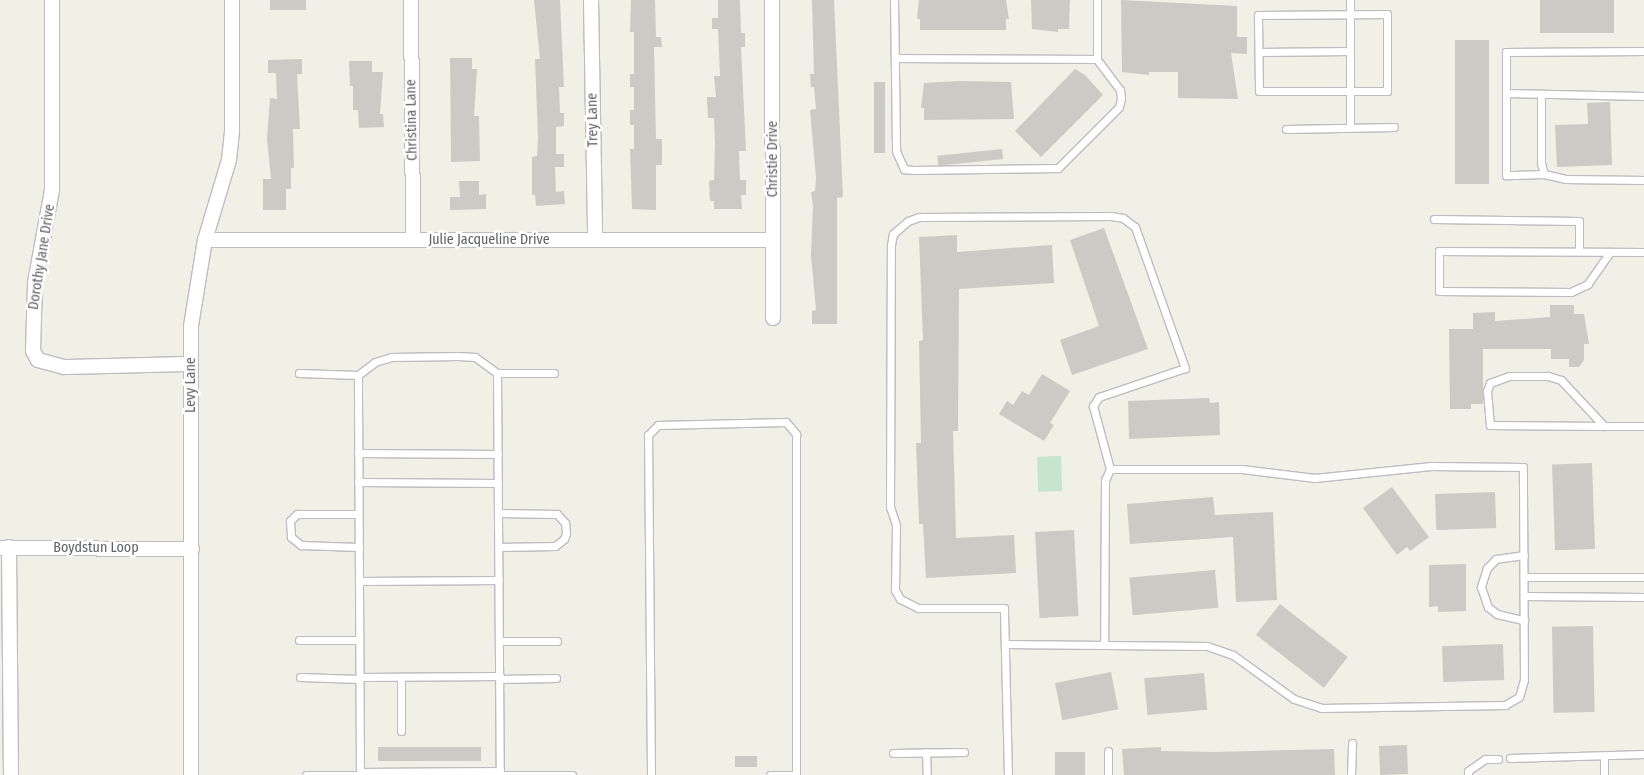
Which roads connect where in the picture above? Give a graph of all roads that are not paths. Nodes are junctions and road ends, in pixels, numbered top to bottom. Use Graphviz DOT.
graph roads {
  1 [pos="52,0"];
  2 [pos="232,0"];
  3 [pos="411,0"];
  4 [pos="591,0"];
  5 [pos="772,0"];
  6 [pos="894,0"];
  7 [pos="1097,0"];
  8 [pos="1350,0"];
  9 [pos="1350,14"];
  10 [pos="1350,51"];
  11 [pos="1644,51"];
  12 [pos="1258,52"];
  13 [pos="895,58"];
  14 [pos="1097,59"];
  15 [pos="1350,90"];
  16 [pos="1506,93"];
  17 [pos="1541,94"];
  18 [pos="1644,96"];
  19 [pos="1394,127"];
  20 [pos="1350,128"];
  21 [pos="1286,129"];
  22 [pos="1544,174"];
  23 [pos="1644,180"];
  24 [pos="1434,220"];
  25 [pos="205,240"];
  26 [pos="413,240"];
  27 [pos="595,240"];
  28 [pos="773,240"];
  29 [pos="1579,251"];
  30 [pos="1610,252"];
  31 [pos="1644,252"];
  32 [pos="773,318"];
  33 [pos="190,364"];
  34 [pos="497,373"];
  35 [pos="554,373"];
  36 [pos="299,374"];
  37 [pos="358,375"];
  38 [pos="1604,426"];
  39 [pos="1644,426"];
  40 [pos="358,453"];
  41 [pos="498,454"];
  42 [pos="1110,470"];
  43 [pos="358,482"];
  44 [pos="498,483"];
  45 [pos="498,513"];
  46 [pos="358,514"];
  47 [pos="4,547"];
  48 [pos="359,547"];
  49 [pos="499,547"];
  50 [pos="192,549"];
  51 [pos="1524,555"];
  52 [pos="1524,577"];
  53 [pos="1644,577"];
  54 [pos="499,580"];
  55 [pos="359,581"];
  56 [pos="1524,596"];
  57 [pos="1644,597"];
  58 [pos="1524,620"];
  59 [pos="299,640"];
  60 [pos="359,640"];
  61 [pos="499,641"];
  62 [pos="557,641"];
  63 [pos="1005,644"];
  64 [pos="1104,644"];
  65 [pos="401,676"];
  66 [pos="300,677"];
  67 [pos="500,677"];
  68 [pos="360,678"];
  69 [pos="556,678"];
  70 [pos="401,731"];
  71 [pos="1352,743"];
  72 [pos="1108,751"];
  73 [pos="926,752"];
  74 [pos="964,752"];
  75 [pos="893,753"];
  76 [pos="1644,754"];
  77 [pos="1604,756"];
  78 [pos="1510,758"];
  79 [pos="1498,759"];
  80 [pos="500,771"];
  81 [pos="360,772"];
  82 [pos="11,775"];
  83 [pos="191,775"];
  84 [pos="306,775"];
  85 [pos="572,775"];
  86 [pos="650,775"];
  87 [pos="770,775"];
  88 [pos="796,775"];
  89 [pos="927,775"];
  90 [pos="1008,775"];
  91 [pos="1108,775"];
  92 [pos="1351,775"];
  93 [pos="1468,775"];
  94 [pos="1604,775"];
  1 -- 33 [label="street, Dorothy Jane Drive"];
  2 -- 25 [label="street, Levy Lane"];
  3 -- 26 [label="street, Christina Lane"];
  4 -- 27 [label="street, Trey Lane"];
  5 -- 28 [label="street, Christie Drive"];
  6 -- 13 [label="lane"];
  7 -- 14 [label="lane"];
  8 -- 9 [label="lane"];
  9 -- 10 [label="lane"];
  9 -- 12 [label="lane"];
  9 -- 15 [label="lane"];
  10 -- 12 [label="lane"];
  10 -- 15 [label="lane"];
  11 -- 16 [label="lane"];
  12 -- 15 [label="lane"];
  13 -- 14 [label="lane"];
  13 -- 14 [label="lane"];
  15 -- 20 [label="lane"];
  16 -- 17 [label="lane"];
  16 -- 22 [label="lane"];
  17 -- 18 [label="lane"];
  17 -- 22 [label="lane"];
  19 -- 20 [label="lane"];
  20 -- 21 [label="lane"];
  22 -- 23 [label="lane"];
  24 -- 29 [label="lane"];
  25 -- 26 [label="street, Julie Jacqueline Drive"];
  25 -- 33 [label="street, Levy Lane"];
  26 -- 27 [label="street, Julie Jacqueline Drive"];
  27 -- 28 [label="street, Julie Jacqueline Drive"];
  28 -- 32 [label="street, Christie Drive"];
  29 -- 30 [label="lane"];
  29 -- 30 [label="lane"];
  30 -- 31 [label="lane"];
  33 -- 50 [label="street, Levy Lane"];
  34 -- 35 [label="lane"];
  34 -- 37 [label="lane"];
  34 -- 41 [label="lane"];
  36 -- 37 [label="lane"];
  37 -- 40 [label="lane"];
  38 -- 38 [label="lane"];
  38 -- 39 [label="lane"];
  40 -- 41 [label="lane"];
  40 -- 43 [label="lane"];
  41 -- 44 [label="lane"];
  42 -- 51 [label="lane"];
  42 -- 63 [label="lane"];
  42 -- 64 [label="lane"];
  43 -- 44 [label="lane"];
  43 -- 46 [label="lane"];
  44 -- 45 [label="lane"];
  45 -- 49 [label="lane"];
  45 -- 49 [label="lane"];
  46 -- 48 [label="lane"];
  46 -- 48 [label="lane"];
  47 -- 50 [label="street, Boydstun Loop"];
  47 -- 82 [label="street"];
  48 -- 55 [label="lane"];
  49 -- 54 [label="lane"];
  50 -- 83 [label="street, Levy Lane"];
  51 -- 52 [label="lane"];
  51 -- 58 [label="lane"];
  52 -- 53 [label="lane"];
  52 -- 56 [label="lane"];
  54 -- 55 [label="lane"];
  54 -- 61 [label="lane"];
  55 -- 60 [label="lane"];
  56 -- 57 [label="lane"];
  56 -- 58 [label="lane"];
  58 -- 64 [label="lane"];
  59 -- 60 [label="lane"];
  60 -- 68 [label="lane"];
  61 -- 62 [label="lane"];
  61 -- 67 [label="lane"];
  63 -- 64 [label="lane"];
  63 -- 90 [label="lane"];
  65 -- 67 [label="lane"];
  65 -- 68 [label="lane"];
  65 -- 70 [label="lane"];
  66 -- 68 [label="lane"];
  67 -- 69 [label="lane"];
  67 -- 80 [label="lane"];
  68 -- 81 [label="lane"];
  71 -- 92 [label="lane"];
  72 -- 91 [label="lane"];
  73 -- 74 [label="lane"];
  73 -- 75 [label="lane"];
  73 -- 89 [label="lane"];
  76 -- 77 [label="lane"];
  77 -- 78 [label="lane"];
  77 -- 94 [label="lane"];
  79 -- 93 [label="lane"];
  80 -- 81 [label="lane"];
  80 -- 85 [label="lane"];
  81 -- 84 [label="lane"];
  86 -- 88 [label="lane"];
  87 -- 88 [label="lane"];
}
